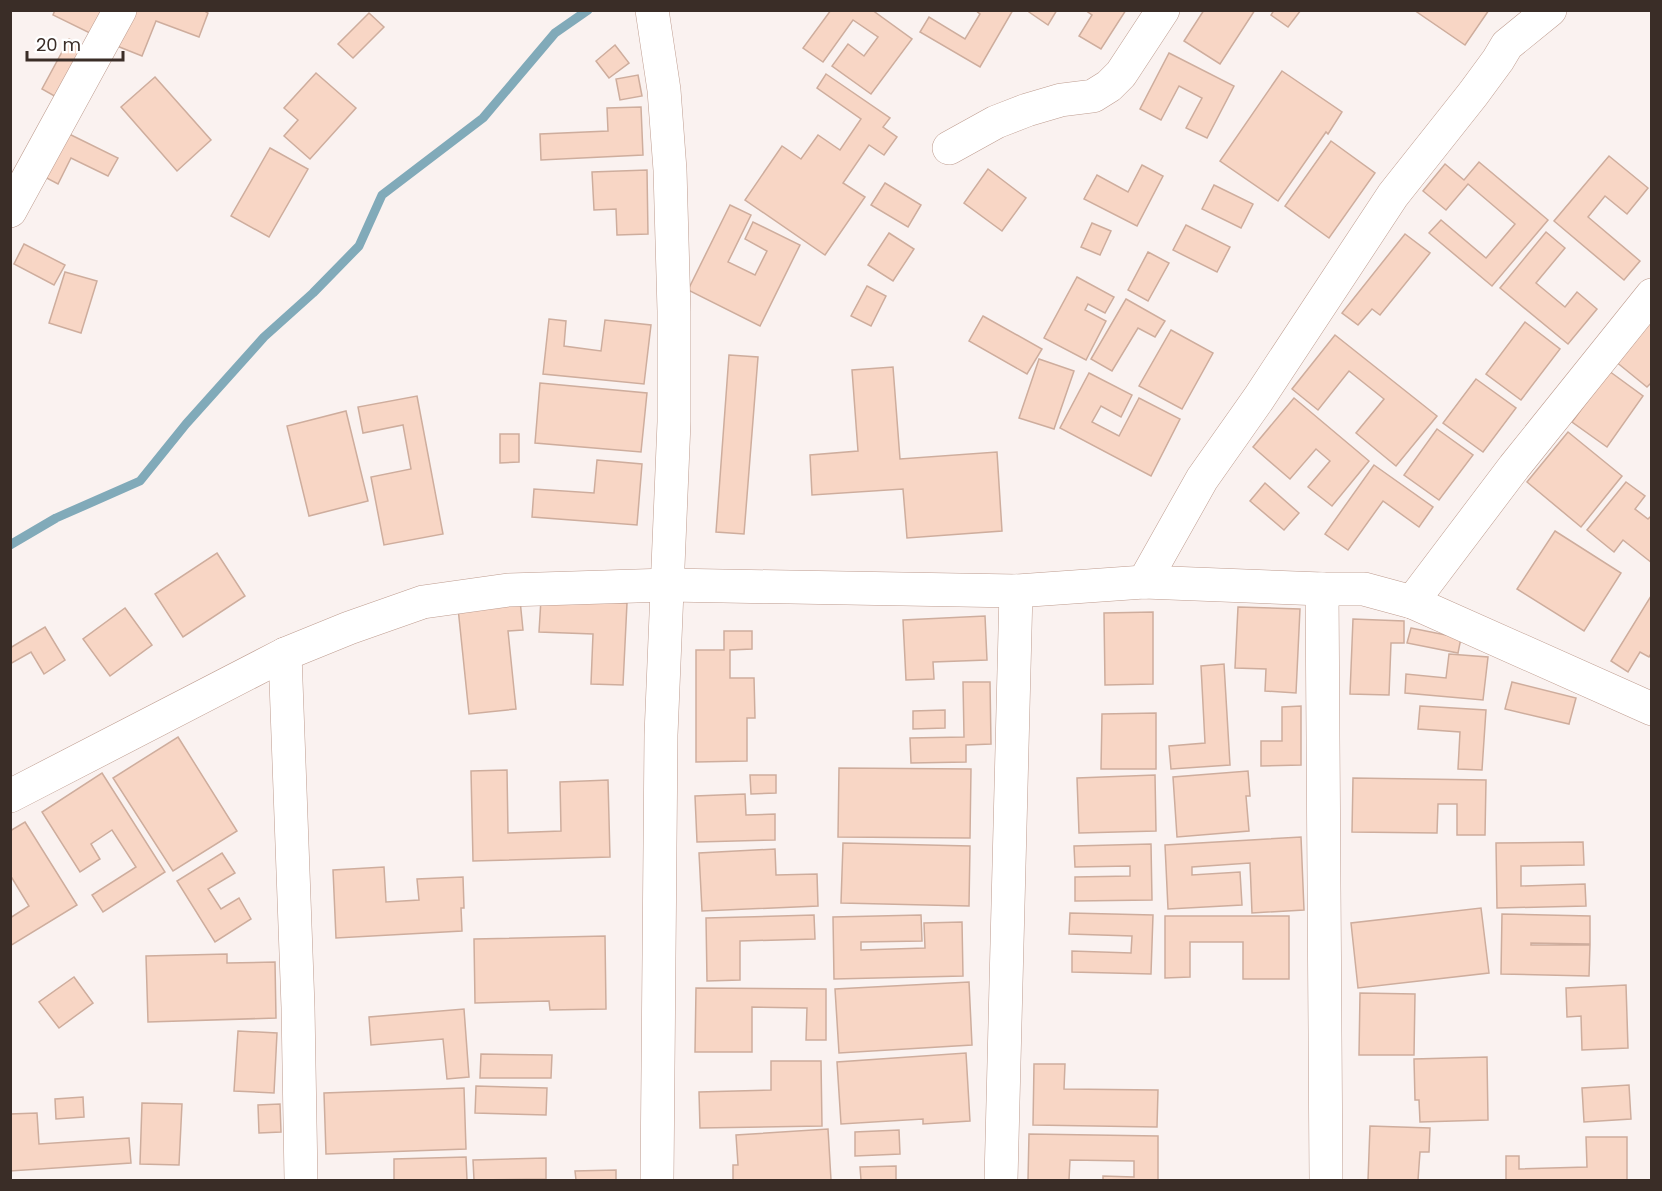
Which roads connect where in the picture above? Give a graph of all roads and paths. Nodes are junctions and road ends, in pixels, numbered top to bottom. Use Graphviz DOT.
graph roads {
  1 [pos="120,10"];
  2 [pos="652,10"];
  3 [pos="1163,10"];
  4 [pos="1548,11"];
  5 [pos="949,148"];
  6 [pos="10,211"];
  7 [pos="1652,295"];
  8 [pos="1144,582"];
  9 [pos="668,585"];
  10 [pos="1322,589"];
  11 [pos="1016,591"];
  12 [pos="1413,602"];
  13 [pos="285,654"];
  14 [pos="1652,709"];
  15 [pos="10,796"];
  16 [pos="301,1180"];
  17 [pos="657,1180"];
  18 [pos="1000,1180"];
  19 [pos="1326,1180"];
  1 -- 6 [label="street"];
  2 -- 9 [label="street"];
  3 -- 5 [label="street"];
  4 -- 8 [label="street"];
  7 -- 12 [label="street"];
  8 -- 10 [label="street"];
  8 -- 11 [label="street"];
  9 -- 11 [label="street"];
  9 -- 13 [label="street"];
  9 -- 17 [label="street"];
  10 -- 12 [label="street"];
  10 -- 19 [label="street"];
  11 -- 18 [label="street"];
  12 -- 14 [label="street"];
  13 -- 15 [label="street"];
  13 -- 16 [label="street"];
}
